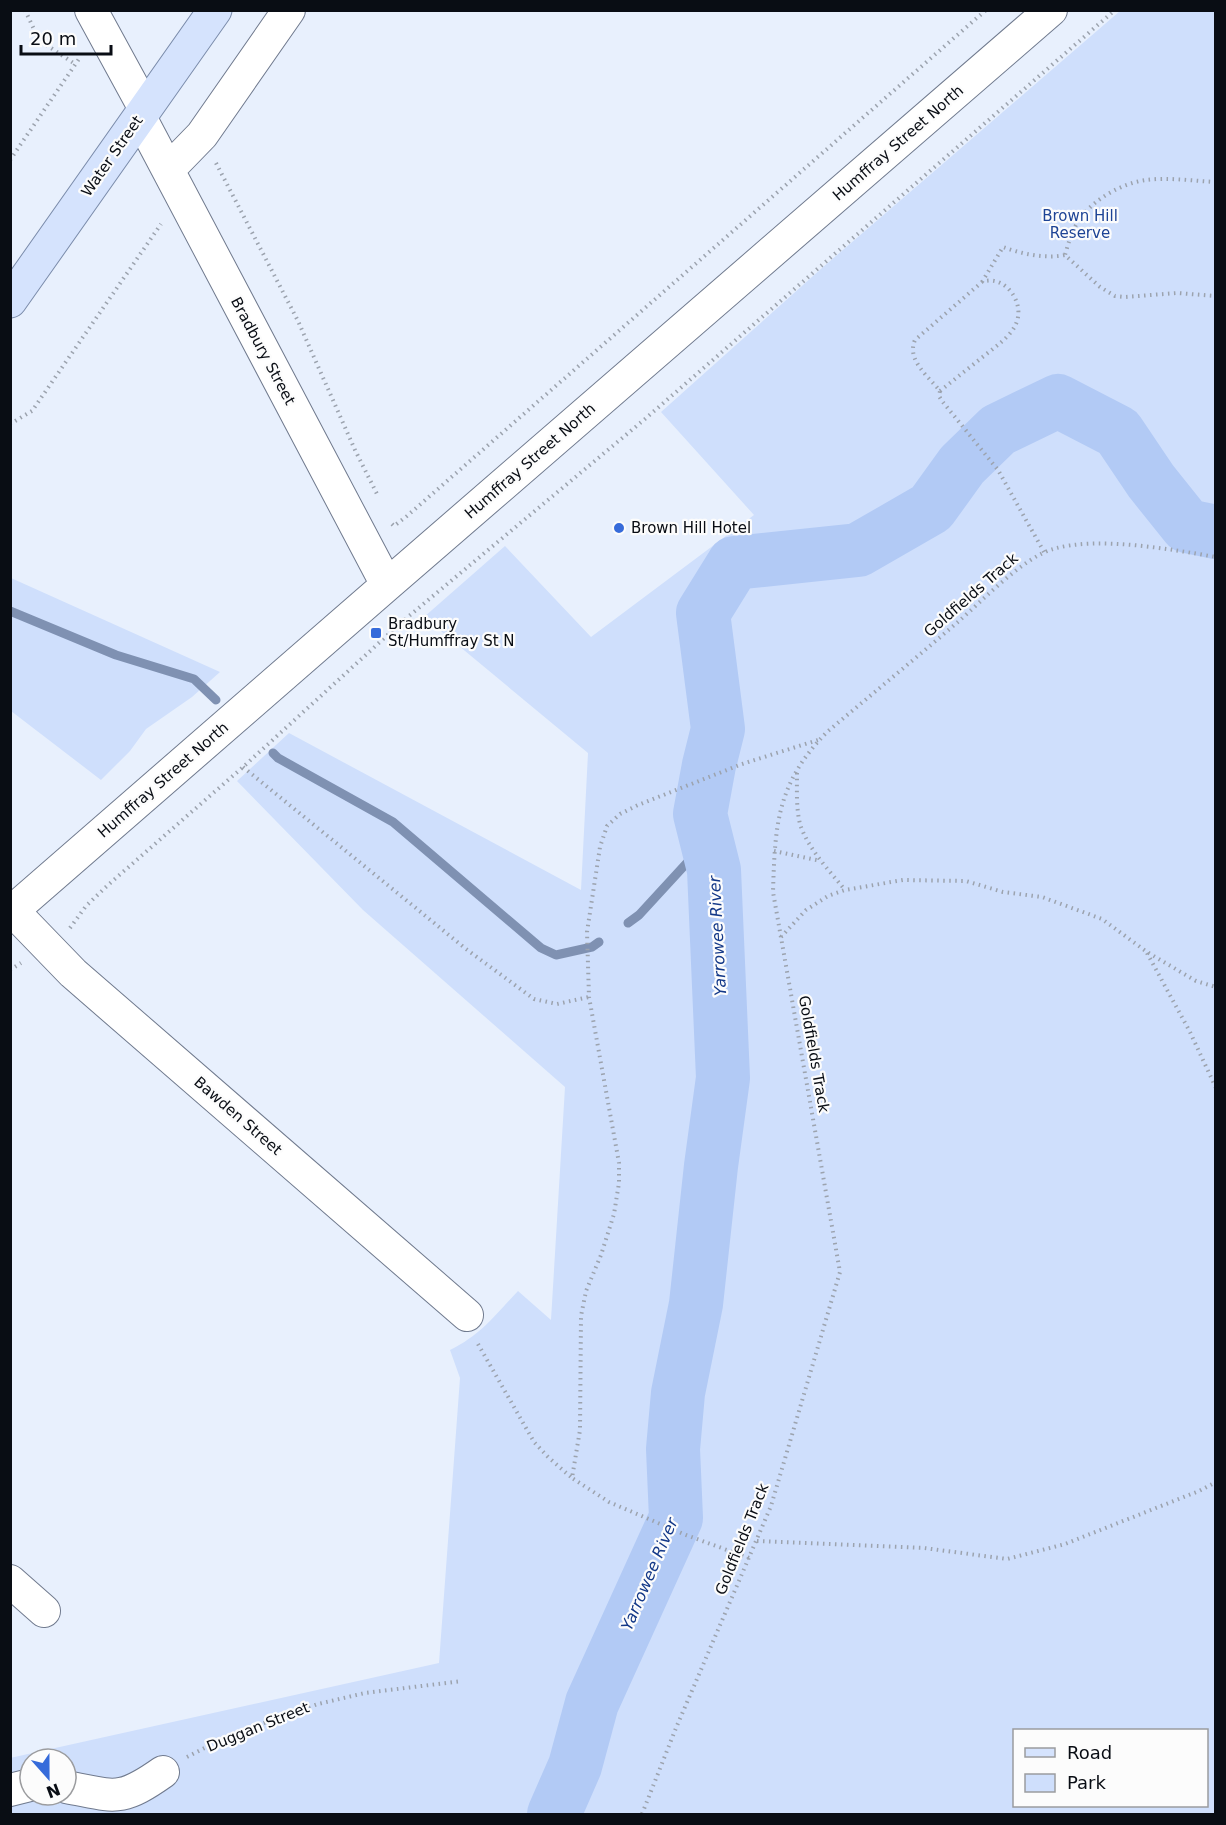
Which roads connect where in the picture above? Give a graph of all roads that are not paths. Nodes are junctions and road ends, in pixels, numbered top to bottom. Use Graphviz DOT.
graph roads {
  1 [pos="215,10"];
  2 [pos="289,10"];
  3 [pos="1051,10"];
  4 [pos="96,19"];
  5 [pos="142,113"];
  6 [pos="175,184"];
  7 [pos="10,301"];
  8 [pos="387,585"];
  9 [pos="12,912"];
  10 [pos="467,1315"];
  11 [pos="10,1581"];
  12 [pos="44,1611"];
  13 [pos="162,1772"];
  14 [pos="78,1790"];
  1 -- 5 [label="main road, Water Street"];
  2 -- 6 [label="street"];
  3 -- 8 [label="street, Humffray Street North"];
  4 -- 5 [label="street, Bradbury Street"];
  5 -- 6 [label="street, Bradbury Street"];
  5 -- 7 [label="main road, Water Street"];
  6 -- 8 [label="street, Bradbury Street"];
  8 -- 9 [label="street, Humffray Street North"];
  9 -- 10 [label="street, Bawden Street"];
  11 -- 12 [label="street"];
  13 -- 14 [label="street"];
}
